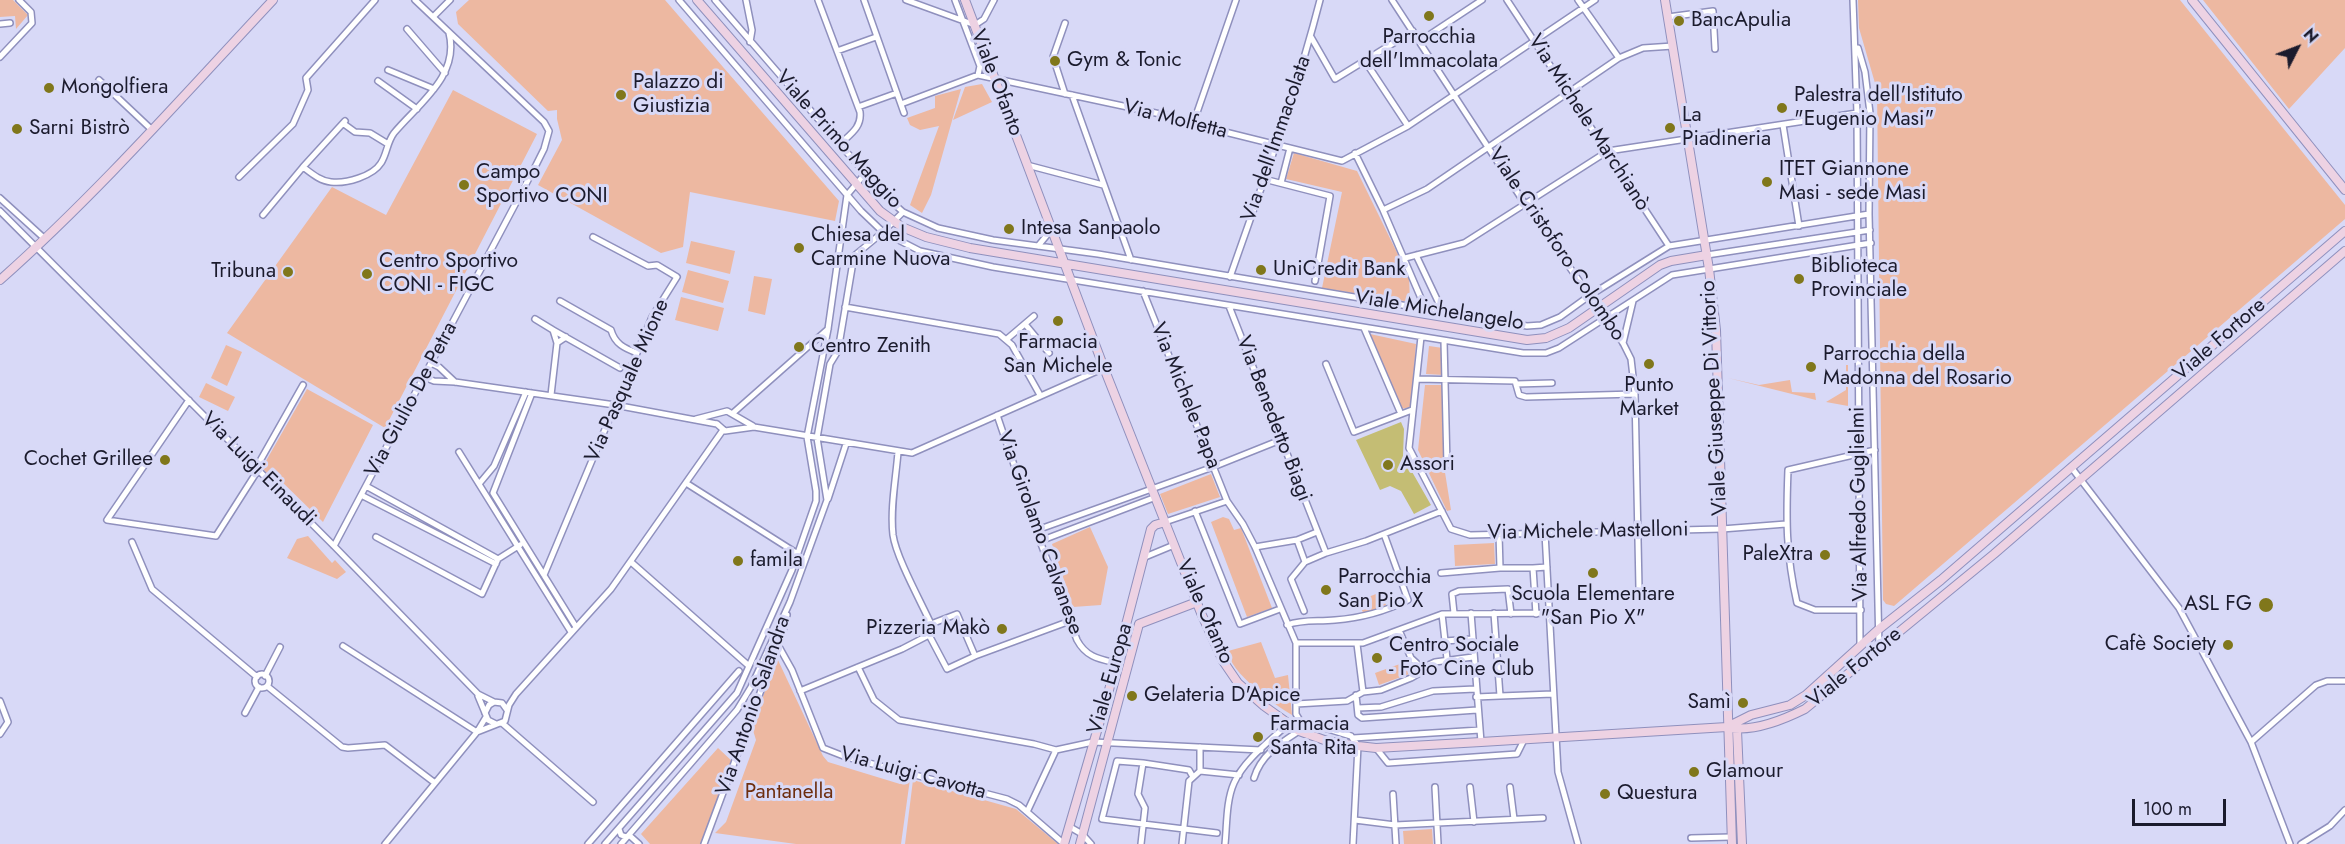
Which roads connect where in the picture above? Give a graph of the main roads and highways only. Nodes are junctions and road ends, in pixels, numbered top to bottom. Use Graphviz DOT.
graph roads {
  1 [pos="273,0"];
  2 [pos="697,0"];
  3 [pos="964,0"];
  4 [pos="1665,0"];
  5 [pos="2192,0"];
  6 [pos="2345,190"];
  7 [pos="2345,231"];
  8 [pos="2345,251"];
  9 [pos="1707,255"];
  10 [pos="1065,263"];
  11 [pos="0,280"];
  12 [pos="1165,522"];
  13 [pos="1985,542"];
  14 [pos="1994,554"];
  15 [pos="1197,602"];
  16 [pos="1728,727"];
  17 [pos="1737,730"];
  18 [pos="1732,840"];
  19 [pos="1064,844"];
  20 [pos="1080,844"];
  21 [pos="1742,844"];
  1 -- 11 [label="main road"];
  2 -- 10 [label="main road, Viale Primo Maggio"];
  3 -- 10 [label="main road, Viale Ofanto"];
  4 -- 9 [label="main road, Viale Giuseppe Di Vittorio"];
  5 -- 6 [label="main road"];
  7 -- 13 [label="main road, Viale Fortore"];
  8 -- 14 [label="main road, Viale Fortore"];
  9 -- 10 [label="main road, Viale Michelangelo"];
  9 -- 16 [label="main road, Viale Giuseppe Di Vittorio"];
  10 -- 12 [label="main road, Viale Ofanto"];
  12 -- 15 [label="main road, Viale Ofanto"];
  12 -- 19 [label="main road, Viale Europa"];
  13 -- 14 [label="main road"];
  13 -- 16 [label="main road, Viale Fortore"];
  14 -- 17 [label="main road, Viale Fortore"];
  15 -- 16 [label="main road, Viale Ofanto"];
  15 -- 20 [label="main road, Viale Europa"];
  16 -- 17 [label="main road"];
  16 -- 18 [label="main road, Viale Giuseppe Di Vittorio"];
  17 -- 21 [label="main road"];
}
